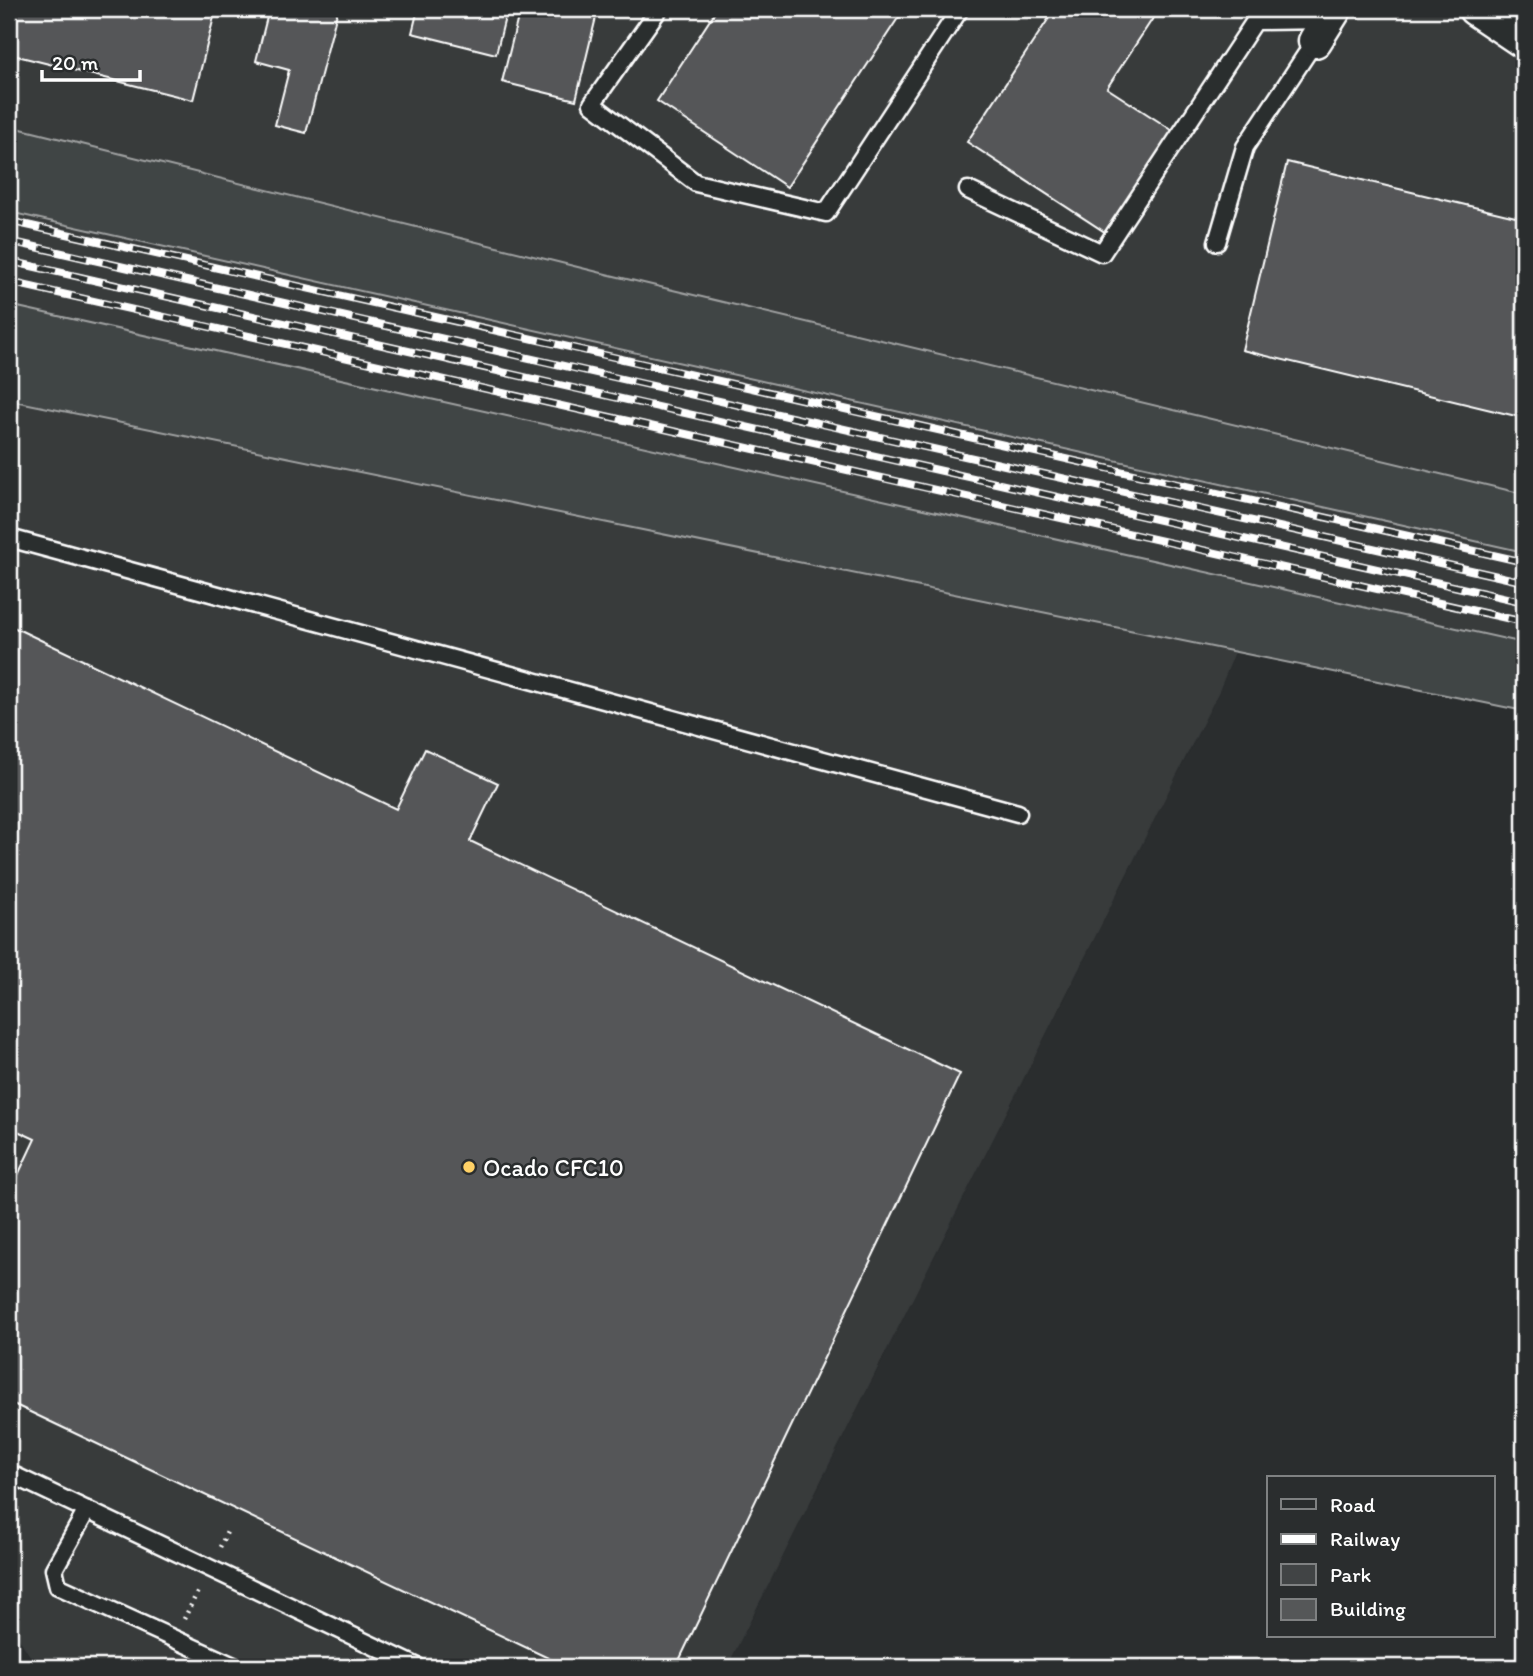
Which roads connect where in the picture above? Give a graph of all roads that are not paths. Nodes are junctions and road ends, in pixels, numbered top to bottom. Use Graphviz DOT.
graph roads {
  1 [pos="659,9"];
  2 [pos="960,9"];
  3 [pos="1475,9"];
  4 [pos="1326,23"];
  5 [pos="1524,42"];
  6 [pos="968,190"];
  7 [pos="1217,242"];
  8 [pos="9,538"];
  9 [pos="1018,813"];
  10 [pos="9,1473"];
  11 [pos="87,1510"];
  12 [pos="234,1667"];
  13 [pos="418,1667"];
  1 -- 2 [label="lane"];
  3 -- 5 [label="street"];
  4 -- 6 [label="lane"];
  4 -- 7 [label="lane"];
  8 -- 9 [label="lane"];
  10 -- 11 [label="lane"];
  11 -- 12 [label="lane"];
  11 -- 13 [label="lane"];
}
